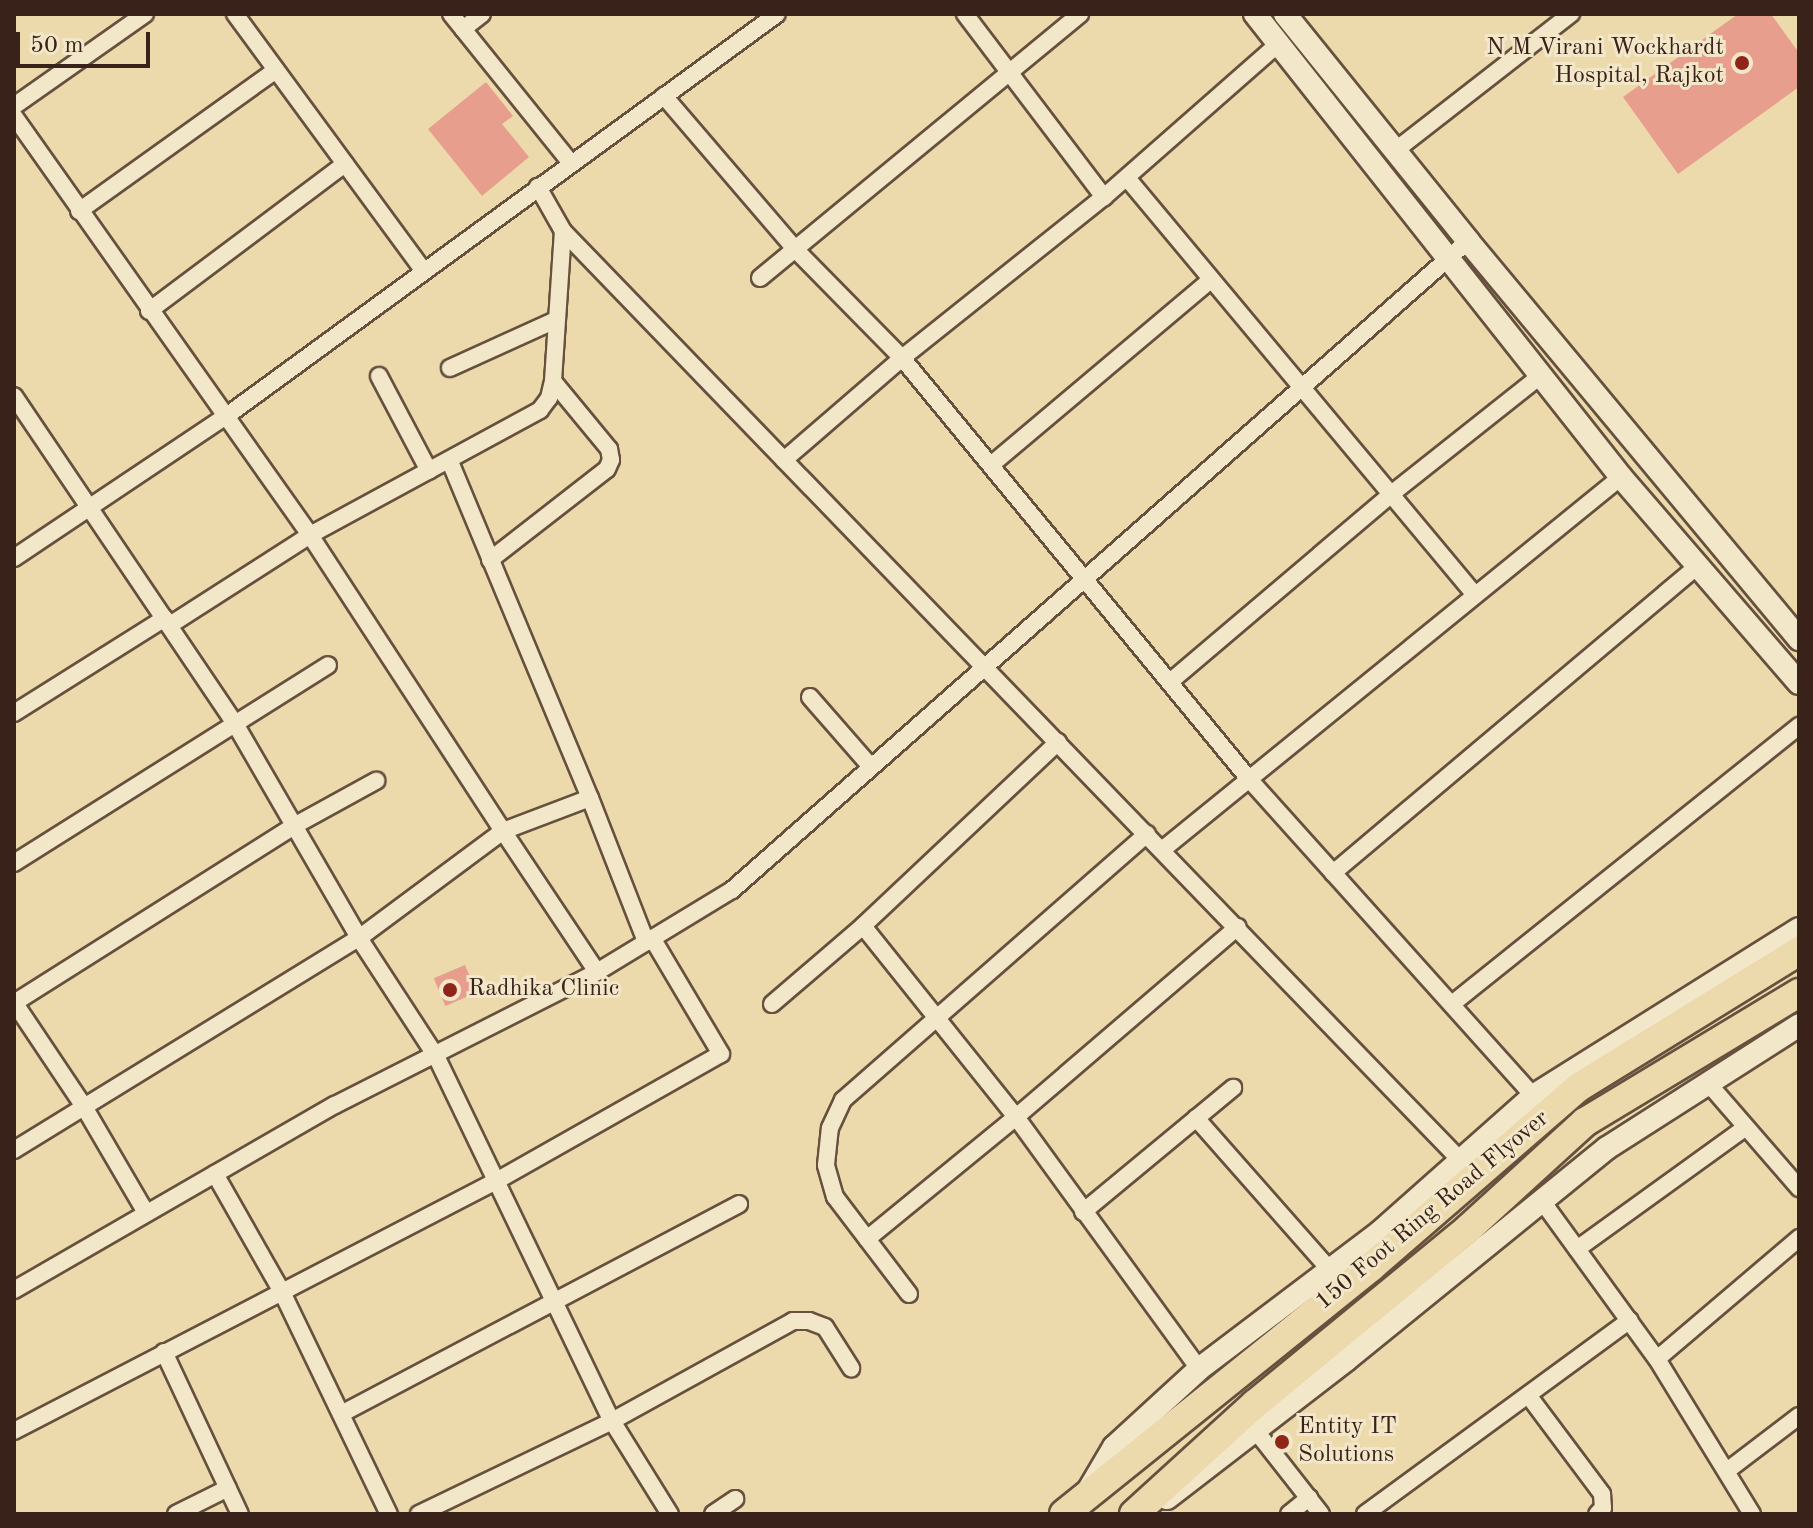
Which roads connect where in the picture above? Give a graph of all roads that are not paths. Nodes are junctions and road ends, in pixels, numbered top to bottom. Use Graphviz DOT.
graph roads {
  1 [pos="145,14"];
  2 [pos="235,14"];
  3 [pos="451,14"];
  4 [pos="482,14"];
  5 [pos="777,14"];
  6 [pos="965,14"];
  7 [pos="1080,14"];
  8 [pos="1255,14"];
  9 [pos="1285,14"];
  10 [pos="1566,15"];
  11 [pos="463,29"];
  12 [pos="1278,44"];
  13 [pos="276,70"];
  14 [pos="1009,72"];
  15 [pos="664,96"];
  16 [pos="14,106"];
  17 [pos="14,116"];
  18 [pos="1396,150"];
  19 [pos="571,163"];
  20 [pos="345,164"];
  21 [pos="1127,178"];
  22 [pos="538,187"];
  23 [pos="1104,197"];
  24 [pos="79,211"];
  25 [pos="563,231"];
  26 [pos="1468,241"];
  27 [pos="795,249"];
  28 [pos="1448,260"];
  29 [pos="423,270"];
  30 [pos="760,278"];
  31 [pos="1211,280"];
  32 [pos="149,311"];
  33 [pos="556,320"];
  34 [pos="902,358"];
  35 [pos="450,368"];
  36 [pos="379,376"];
  37 [pos="1539,377"];
  38 [pos="553,381"];
  39 [pos="1301,390"];
  40 [pos="14,396"];
  41 [pos="225,417"];
  42 [pos="449,460"];
  43 [pos="784,460"];
  44 [pos="991,465"];
  45 [pos="429,471"];
  46 [pos="1621,477"];
  47 [pos="1390,495"];
  48 [pos="91,506"];
  49 [pos="310,535"];
  50 [pos="14,558"];
  51 [pos="490,560"];
  52 [pos="1698,566"];
  53 [pos="1082,578"];
  54 [pos="1475,595"];
  55 [pos="168,622"];
  56 [pos="1799,639"];
  57 [pos="328,665"];
  58 [pos="985,667"];
  59 [pos="1171,681"];
  60 [pos="1799,683"];
  61 [pos="810,697"];
  62 [pos="14,713"];
  63 [pos="234,722"];
  64 [pos="1799,726"];
  65 [pos="1058,742"];
  66 [pos="871,767"];
  67 [pos="1249,779"];
  68 [pos="376,781"];
  69 [pos="590,798"];
  70 [pos="294,826"];
  71 [pos="503,831"];
  72 [pos="1147,834"];
  73 [pos="1162,850"];
  74 [pos="14,863"];
  75 [pos="1333,873"];
  76 [pos="863,926"];
  77 [pos="1238,927"];
  78 [pos="1799,929"];
  79 [pos="359,938"];
  80 [pos="649,940"];
  81 [pos="1799,951"];
  82 [pos="597,972"];
  83 [pos="1799,993"];
  84 [pos="14,1003"];
  85 [pos="772,1004"];
  86 [pos="1452,1004"];
  87 [pos="938,1020"];
  88 [pos="1799,1025"];
  89 [pos="436,1056"];
  90 [pos="1708,1083"];
  91 [pos="1233,1088"];
  92 [pos="1533,1096"];
  93 [pos="83,1105"];
  94 [pos="1016,1117"];
  95 [pos="1196,1118"];
  96 [pos="1746,1127"];
  97 [pos="14,1150"];
  98 [pos="1460,1160"];
  99 [pos="215,1174"];
  100 [pos="498,1180"];
  101 [pos="1799,1188"];
  102 [pos="1542,1201"];
  103 [pos="739,1204"];
  104 [pos="1083,1212"];
  105 [pos="146,1213"];
  106 [pos="1799,1238"];
  107 [pos="867,1239"];
  108 [pos="1577,1249"];
  109 [pos="1330,1270"];
  110 [pos="14,1290"];
  111 [pos="281,1290"];
  112 [pos="909,1294"];
  113 [pos="553,1301"];
  114 [pos="1630,1320"];
  115 [pos="164,1352"];
  116 [pos="1657,1359"];
  117 [pos="851,1368"];
  118 [pos="1199,1369"];
  119 [pos="1528,1395"];
  120 [pos="341,1414"];
  121 [pos="612,1421"];
  122 [pos="1796,1423"];
  123 [pos="14,1431"];
  124 [pos="1256,1431"];
  125 [pos="1728,1470"];
  126 [pos="228,1488"];
  127 [pos="1086,1495"];
  128 [pos="1309,1498"];
  129 [pos="735,1499"];
  130 [pos="176,1514"];
  131 [pos="240,1514"];
  132 [pos="389,1514"];
  133 [pos="419,1514"];
  134 [pos="670,1514"];
  135 [pos="713,1514"];
  136 [pos="1064,1514"];
  137 [pos="1134,1514"];
  138 [pos="1141,1514"];
  139 [pos="1289,1514"];
  140 [pos="1321,1514"];
  141 [pos="1365,1514"];
  142 [pos="1597,1514"];
  143 [pos="1752,1514"];
  1 -- 16 [label="street"];
  2 -- 13 [label="street"];
  3 -- 11 [label="street"];
  4 -- 11 [label="street"];
  5 -- 15 [label="street"];
  6 -- 14 [label="street"];
  7 -- 14 [label="street"];
  8 -- 12 [label="street"];
  9 -- 18 [label="street"];
  10 -- 18 [label="street"];
  11 -- 19 [label="street"];
  12 -- 21 [label="street"];
  12 -- 28 [label="street"];
  13 -- 20 [label="street"];
  13 -- 24 [label="street"];
  14 -- 23 [label="street"];
  14 -- 27 [label="street"];
  15 -- 19 [label="street"];
  15 -- 27 [label="street"];
  17 -- 24 [label="street"];
  18 -- 26 [label="street"];
  19 -- 22 [label="street"];
  20 -- 29 [label="street"];
  20 -- 32 [label="street"];
  21 -- 23 [label="street"];
  21 -- 31 [label="street"];
  22 -- 25 [label="street"];
  22 -- 29 [label="street"];
  23 -- 34 [label="street"];
  24 -- 32 [label="street"];
  25 -- 33 [label="street"];
  25 -- 43 [label="street"];
  26 -- 28 [label="street"];
  26 -- 56 [label="street"];
  27 -- 30 [label="street"];
  27 -- 34 [label="street"];
  28 -- 37 [label="street"];
  28 -- 39 [label="street"];
  29 -- 41 [label="street"];
  31 -- 39 [label="street"];
  31 -- 44 [label="street"];
  32 -- 41 [label="street"];
  33 -- 35 [label="street"];
  33 -- 38 [label="street"];
  34 -- 43 [label="street"];
  34 -- 44 [label="street"];
  36 -- 45 [label="street"];
  37 -- 46 [label="street"];
  37 -- 47 [label="street"];
  38 -- 42 [label="street"];
  38 -- 51 [label="street"];
  39 -- 47 [label="street"];
  39 -- 53 [label="street"];
  40 -- 48 [label="street"];
  41 -- 48 [label="street"];
  41 -- 49 [label="street"];
  42 -- 45 [label="street"];
  42 -- 51 [label="street"];
  43 -- 58 [label="street"];
  44 -- 53 [label="street"];
  45 -- 49 [label="street"];
  46 -- 52 [label="street"];
  46 -- 54 [label="street"];
  47 -- 54 [label="street"];
  47 -- 59 [label="street"];
  48 -- 50 [label="street"];
  48 -- 55 [label="street"];
  49 -- 55 [label="street"];
  49 -- 71 [label="street"];
  51 -- 69 [label="street"];
  52 -- 60 [label="street"];
  52 -- 75 [label="street"];
  53 -- 58 [label="street"];
  53 -- 59 [label="street"];
  54 -- 67 [label="street"];
  55 -- 62 [label="street"];
  55 -- 63 [label="street"];
  57 -- 63 [label="street"];
  58 -- 65 [label="street"];
  58 -- 66 [label="street"];
  59 -- 67 [label="street"];
  61 -- 66 [label="street"];
  63 -- 70 [label="street"];
  63 -- 74 [label="street"];
  64 -- 86 [label="street"];
  65 -- 72 [label="street"];
  65 -- 76 [label="street"];
  66 -- 80 [label="street"];
  67 -- 73 [label="street"];
  67 -- 75 [label="street"];
  68 -- 70 [label="street"];
  69 -- 71 [label="street"];
  69 -- 80 [label="street"];
  70 -- 79 [label="street"];
  70 -- 84 [label="street"];
  71 -- 79 [label="street"];
  71 -- 82 [label="street"];
  72 -- 73 [label="street"];
  72 -- 87 [label="street"];
  73 -- 77 [label="street"];
  75 -- 86 [label="street"];
  76 -- 85 [label="street"];
  76 -- 87 [label="street"];
  77 -- 94 [label="street"];
  77 -- 98 [label="street"];
  78 -- 92 [label="street"];
  79 -- 89 [label="street"];
  79 -- 93 [label="street"];
  80 -- 82 [label="street"];
  80 -- 100 [label="street"];
  81 -- 127 [label="highway, 150 Foot Ring Road Flyover"];
  82 -- 89 [label="street"];
  83 -- 137 [label="highway, 150 Foot Ring Road Flyover"];
  84 -- 93 [label="street"];
  86 -- 92 [label="street"];
  87 -- 94 [label="street"];
  87 -- 107 [label="street"];
  88 -- 90 [label="street"];
  89 -- 99 [label="street"];
  89 -- 100 [label="street"];
  90 -- 96 [label="street"];
  90 -- 102 [label="street"];
  91 -- 95 [label="street"];
  92 -- 98 [label="street"];
  93 -- 97 [label="street"];
  93 -- 105 [label="street"];
  94 -- 104 [label="street"];
  94 -- 107 [label="street"];
  95 -- 104 [label="street"];
  95 -- 109 [label="street"];
  96 -- 101 [label="street"];
  96 -- 108 [label="street"];
  98 -- 109 [label="street"];
  99 -- 105 [label="street"];
  99 -- 111 [label="street"];
  100 -- 111 [label="street"];
  100 -- 113 [label="street"];
  102 -- 108 [label="street"];
  102 -- 124 [label="street"];
  103 -- 113 [label="street"];
  104 -- 118 [label="street"];
  105 -- 110 [label="street"];
  106 -- 116 [label="street"];
  107 -- 112 [label="street"];
  108 -- 114 [label="street"];
  109 -- 118 [label="street"];
  111 -- 115 [label="street"];
  111 -- 120 [label="street"];
  113 -- 120 [label="street"];
  113 -- 121 [label="street"];
  114 -- 116 [label="street"];
  114 -- 119 [label="street"];
  115 -- 123 [label="street"];
  115 -- 126 [label="street"];
  116 -- 125 [label="street"];
  117 -- 121 [label="street"];
  118 -- 127 [label="street"];
  119 -- 141 [label="street"];
  119 -- 142 [label="street"];
  120 -- 132 [label="street"];
  121 -- 133 [label="street"];
  121 -- 134 [label="street"];
  122 -- 125 [label="street"];
  124 -- 128 [label="street"];
  124 -- 138 [label="street"];
  125 -- 143 [label="street"];
  126 -- 130 [label="street"];
  126 -- 131 [label="street"];
  127 -- 136 [label="highway, 150 Foot Ring Road Flyover"];
  128 -- 139 [label="street"];
  128 -- 140 [label="street"];
  129 -- 135 [label="street"];
}
